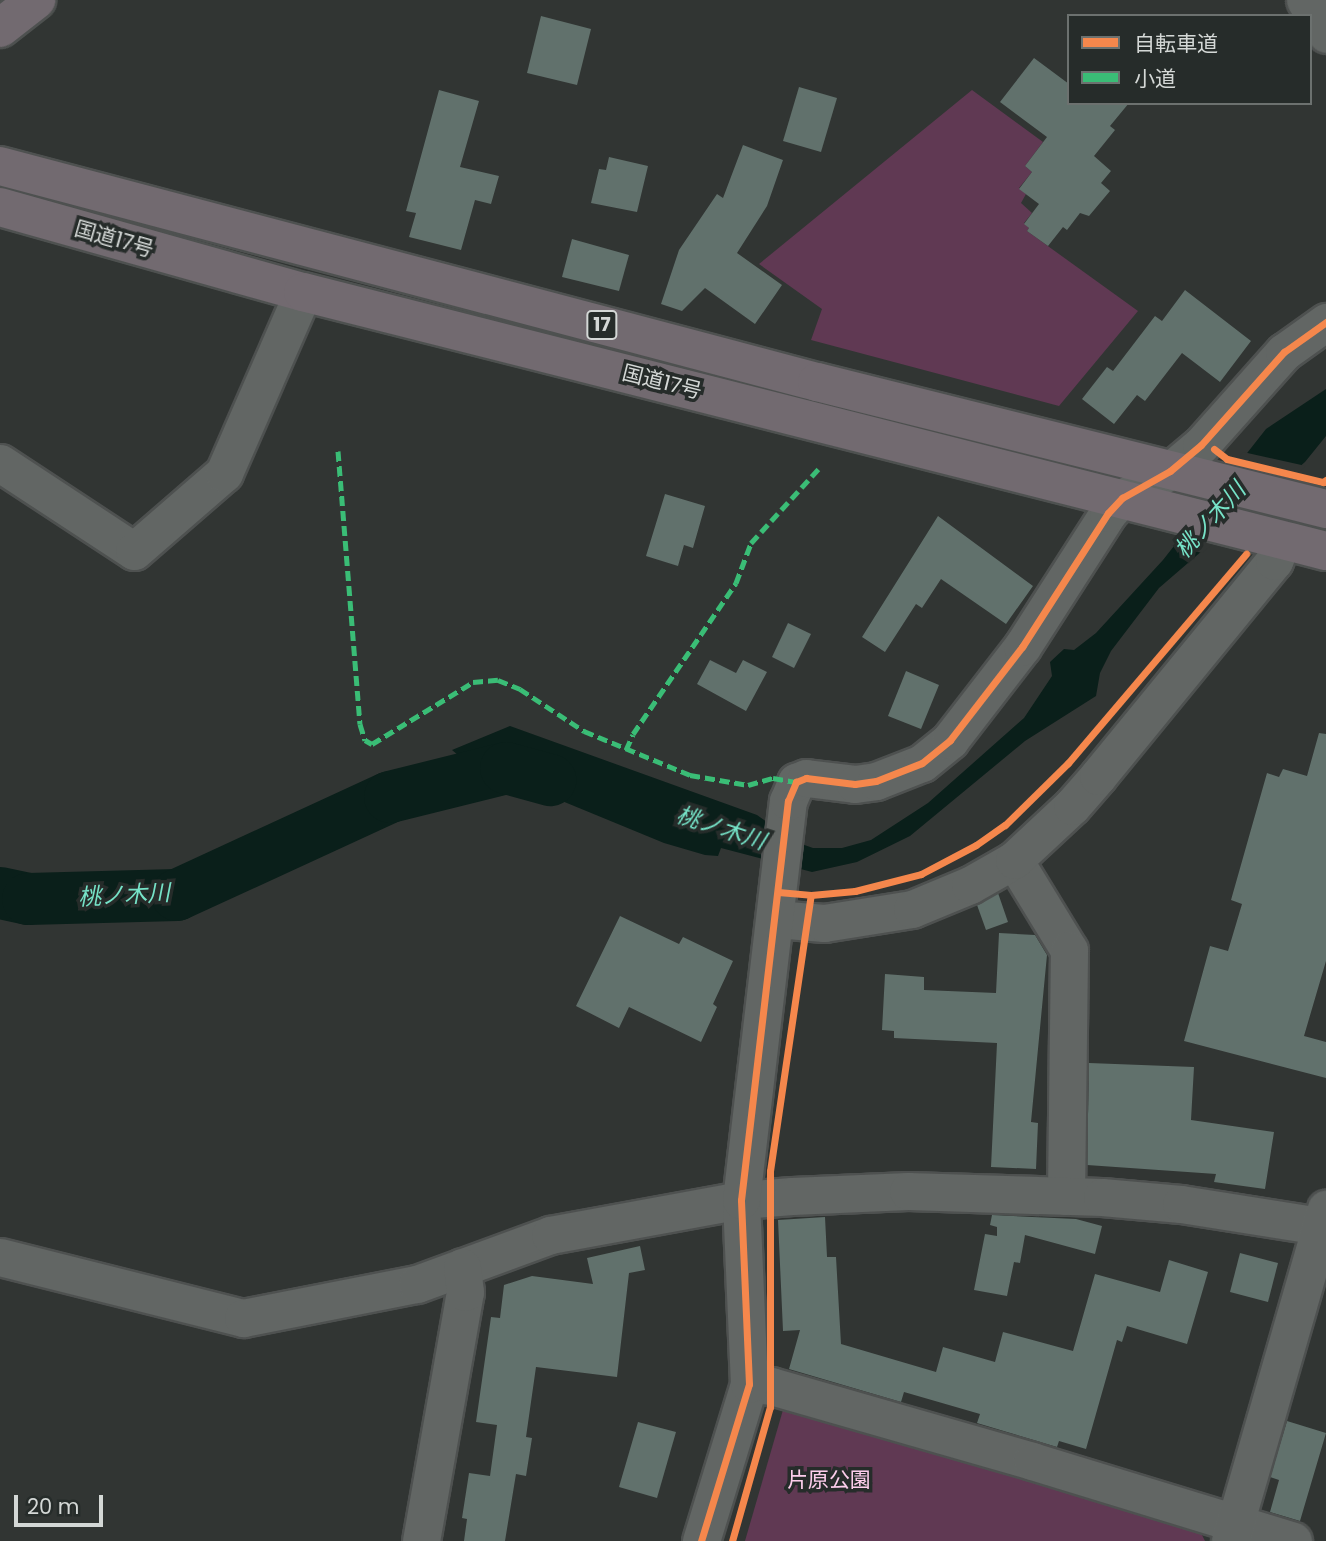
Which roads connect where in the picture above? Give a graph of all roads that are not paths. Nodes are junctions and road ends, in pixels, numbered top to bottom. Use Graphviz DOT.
graph roads {
  1 [pos="36,0"];
  2 [pos="1305,0"];
  3 [pos="0,28"];
  4 [pos="1326,34"];
  5 [pos="0,166"];
  6 [pos="0,207"];
  7 [pos="303,292"];
  8 [pos="1326,321"];
  9 [pos="0,463"];
  10 [pos="1170,471"];
  11 [pos="1122,498"];
  12 [pos="1326,509"];
  13 [pos="1271,536"];
  14 [pos="1326,551"];
  15 [pos="1014,860"];
  16 [pos="775,919"];
  17 [pos="1066,1196"];
  18 [pos="741,1200"];
  19 [pos="1324,1221"];
  20 [pos="0,1257"];
  21 [pos="462,1267"];
  22 [pos="749,1384"];
  23 [pos="1232,1533"];
  24 [pos="421,1541"];
  25 [pos="701,1541"];
  26 [pos="1293,1541"];
  1 -- 3 [label="highway"];
  2 -- 4 [label="street"];
  5 -- 10 [label="highway, 国道17号 / 17"];
  6 -- 7 [label="highway, 国道17号 / 17"];
  7 -- 9 [label="street"];
  7 -- 11 [label="highway, 国道17号 / 17"];
  8 -- 10 [label="street"];
  10 -- 11 [label="street"];
  10 -- 12 [label="highway, 国道17号 / 17"];
  11 -- 13 [label="highway, 国道17号 / 17"];
  11 -- 16 [label="street"];
  13 -- 14 [label="highway, 国道17号 / 17"];
  13 -- 15 [label="street"];
  15 -- 16 [label="street"];
  15 -- 17 [label="street"];
  16 -- 18 [label="street"];
  17 -- 18 [label="street"];
  17 -- 19 [label="street"];
  18 -- 21 [label="street"];
  18 -- 22 [label="street"];
  19 -- 23 [label="street"];
  20 -- 21 [label="street"];
  21 -- 24 [label="street"];
  22 -- 23 [label="street"];
  22 -- 25 [label="street"];
  23 -- 26 [label="street"];
}
